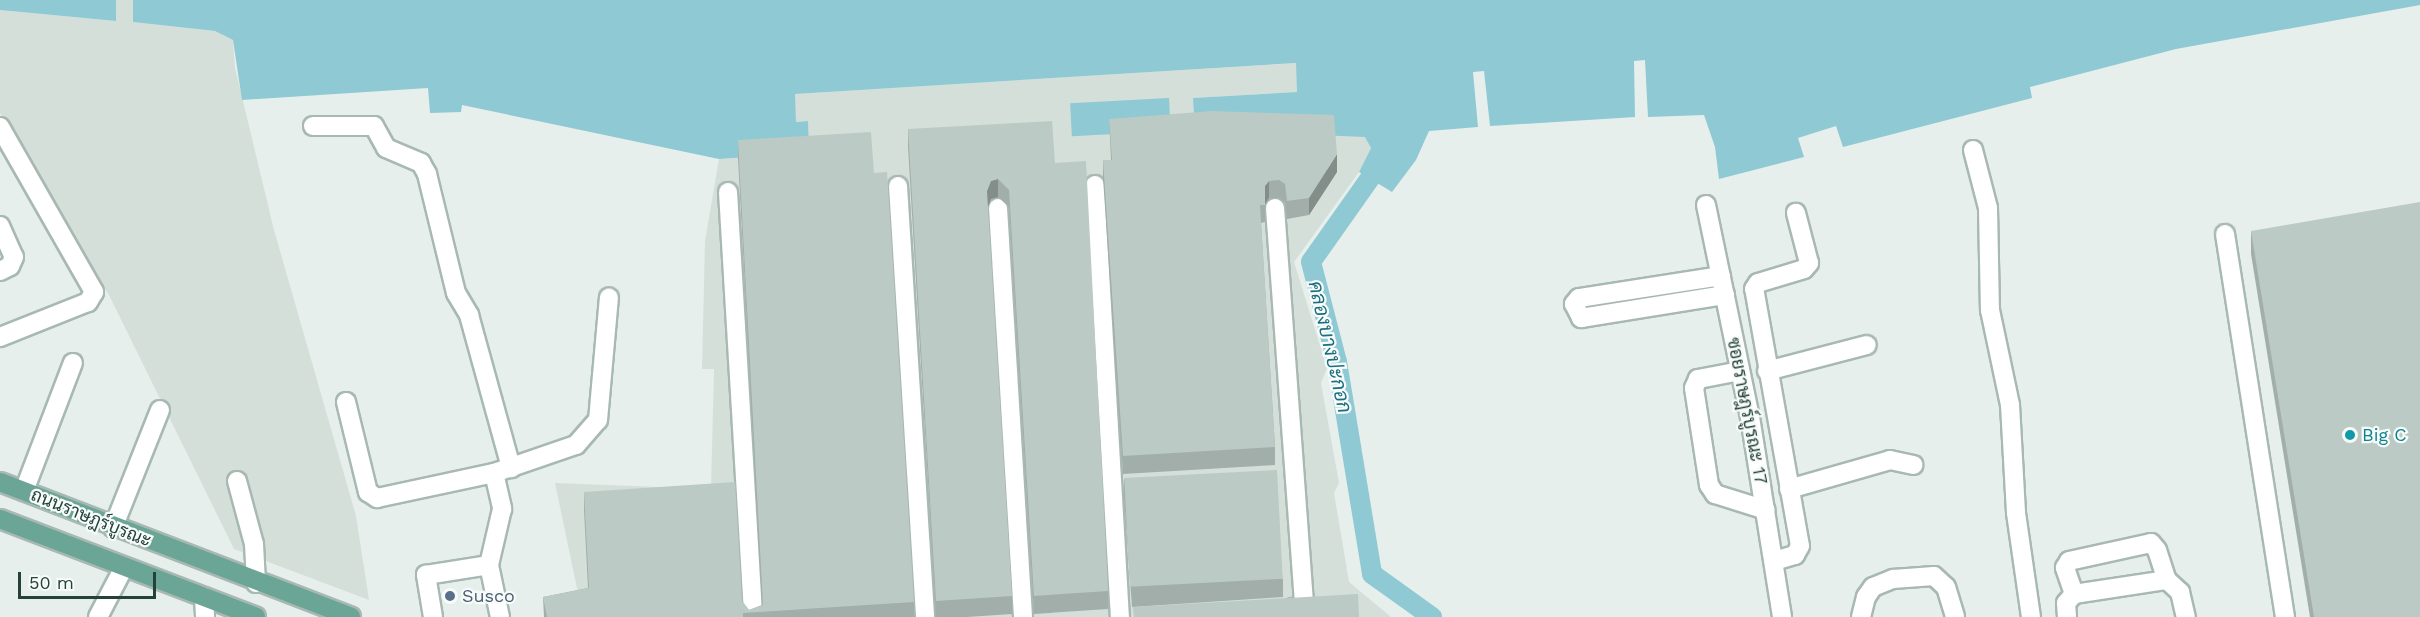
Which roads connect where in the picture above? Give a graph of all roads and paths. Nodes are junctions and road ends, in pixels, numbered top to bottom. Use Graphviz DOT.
graph roads {
  1 [pos="313,126"];
  2 [pos="0,127"];
  3 [pos="1973,150"];
  4 [pos="1095,185"];
  5 [pos="898,186"];
  6 [pos="728,192"];
  7 [pos="1706,205"];
  8 [pos="998,208"];
  9 [pos="1275,208"];
  10 [pos="1796,213"];
  11 [pos="0,226"];
  12 [pos="2225,234"];
  13 [pos="0,271"];
  14 [pos="1721,276"];
  15 [pos="1725,295"];
  16 [pos="609,297"];
  17 [pos="0,337"];
  18 [pos="1867,345"];
  19 [pos="73,363"];
  20 [pos="1740,371"];
  21 [pos="1767,371"];
  22 [pos="346,402"];
  23 [pos="160,411"];
  24 [pos="1912,465"];
  25 [pos="503,470"];
  26 [pos="237,481"];
  27 [pos="0,482"];
  28 [pos="1789,489"];
  29 [pos="24,491"];
  30 [pos="1766,510"];
  31 [pos="0,519"];
  32 [pos="113,528"];
  33 [pos="1774,561"];
  34 [pos="489,565"];
  35 [pos="124,567"];
  36 [pos="2167,580"];
  37 [pos="256,583"];
  38 [pos="2074,594"];
  39 [pos="204,597"];
  40 [pos="1269,609"];
  41 [pos="98,617"];
  42 [pos="205,617"];
  43 [pos="256,617"];
  44 [pos="351,617"];
  45 [pos="433,617"];
  46 [pos="500,617"];
  47 [pos="753,617"];
  48 [pos="925,617"];
  49 [pos="1023,617"];
  50 [pos="1120,617"];
  51 [pos="1782,617"];
  52 [pos="1861,617"];
  53 [pos="1955,617"];
  54 [pos="2031,617"];
  55 [pos="2067,617"];
  56 [pos="2186,617"];
  57 [pos="2286,617"];
  1 -- 25 [label="street"];
  2 -- 17 [label="street"];
  3 -- 54 [label="street"];
  4 -- 50 [label="street"];
  5 -- 48 [label="street"];
  6 -- 47 [label="street"];
  7 -- 14 [label="street, ซอยราษฎร์บูรณะ 17"];
  8 -- 49 [label="street"];
  9 -- 40 [label="street"];
  10 -- 21 [label="street"];
  11 -- 13 [label="street"];
  12 -- 57 [label="street"];
  14 -- 15 [label="street, ซอยราษฎร์บูรณะ 17"];
  14 -- 15 [label="street"];
  15 -- 20 [label="street, ซอยราษฎร์บูรณะ 17"];
  16 -- 25 [label="street"];
  18 -- 21 [label="street"];
  19 -- 29 [label="street"];
  20 -- 30 [label="street, ซอยราษฎร์บูรณะ 17"];
  20 -- 30 [label="street"];
  21 -- 28 [label="street"];
  22 -- 25 [label="street"];
  23 -- 32 [label="street"];
  24 -- 28 [label="street"];
  25 -- 34 [label="street"];
  26 -- 37 [label="street"];
  27 -- 29 [label="main road, ถนนราษฎร์บูรณะ"];
  28 -- 33 [label="street"];
  29 -- 32 [label="main road, ถนนราษฎร์บูรณะ"];
  30 -- 33 [label="street, ซอยราษฎร์บูรณะ 17"];
  31 -- 35 [label="main road, ถนนราษฎร์บูรณะ"];
  32 -- 37 [label="main road, ถนนราษฎร์บูรณะ"];
  33 -- 51 [label="street, ซอยราษฎร์บูรณะ 17"];
  34 -- 45 [label="street"];
  34 -- 46 [label="street"];
  35 -- 39 [label="main road, ถนนราษฎร์บูรณะ"];
  35 -- 41 [label="street"];
  36 -- 38 [label="street"];
  36 -- 38 [label="street"];
  36 -- 56 [label="street"];
  37 -- 44 [label="main road, ถนนราษฎร์บูรณะ"];
  38 -- 55 [label="street"];
  39 -- 42 [label="street"];
  39 -- 43 [label="main road, ถนนราษฎร์บูรณะ"];
  52 -- 53 [label="street"];
}
